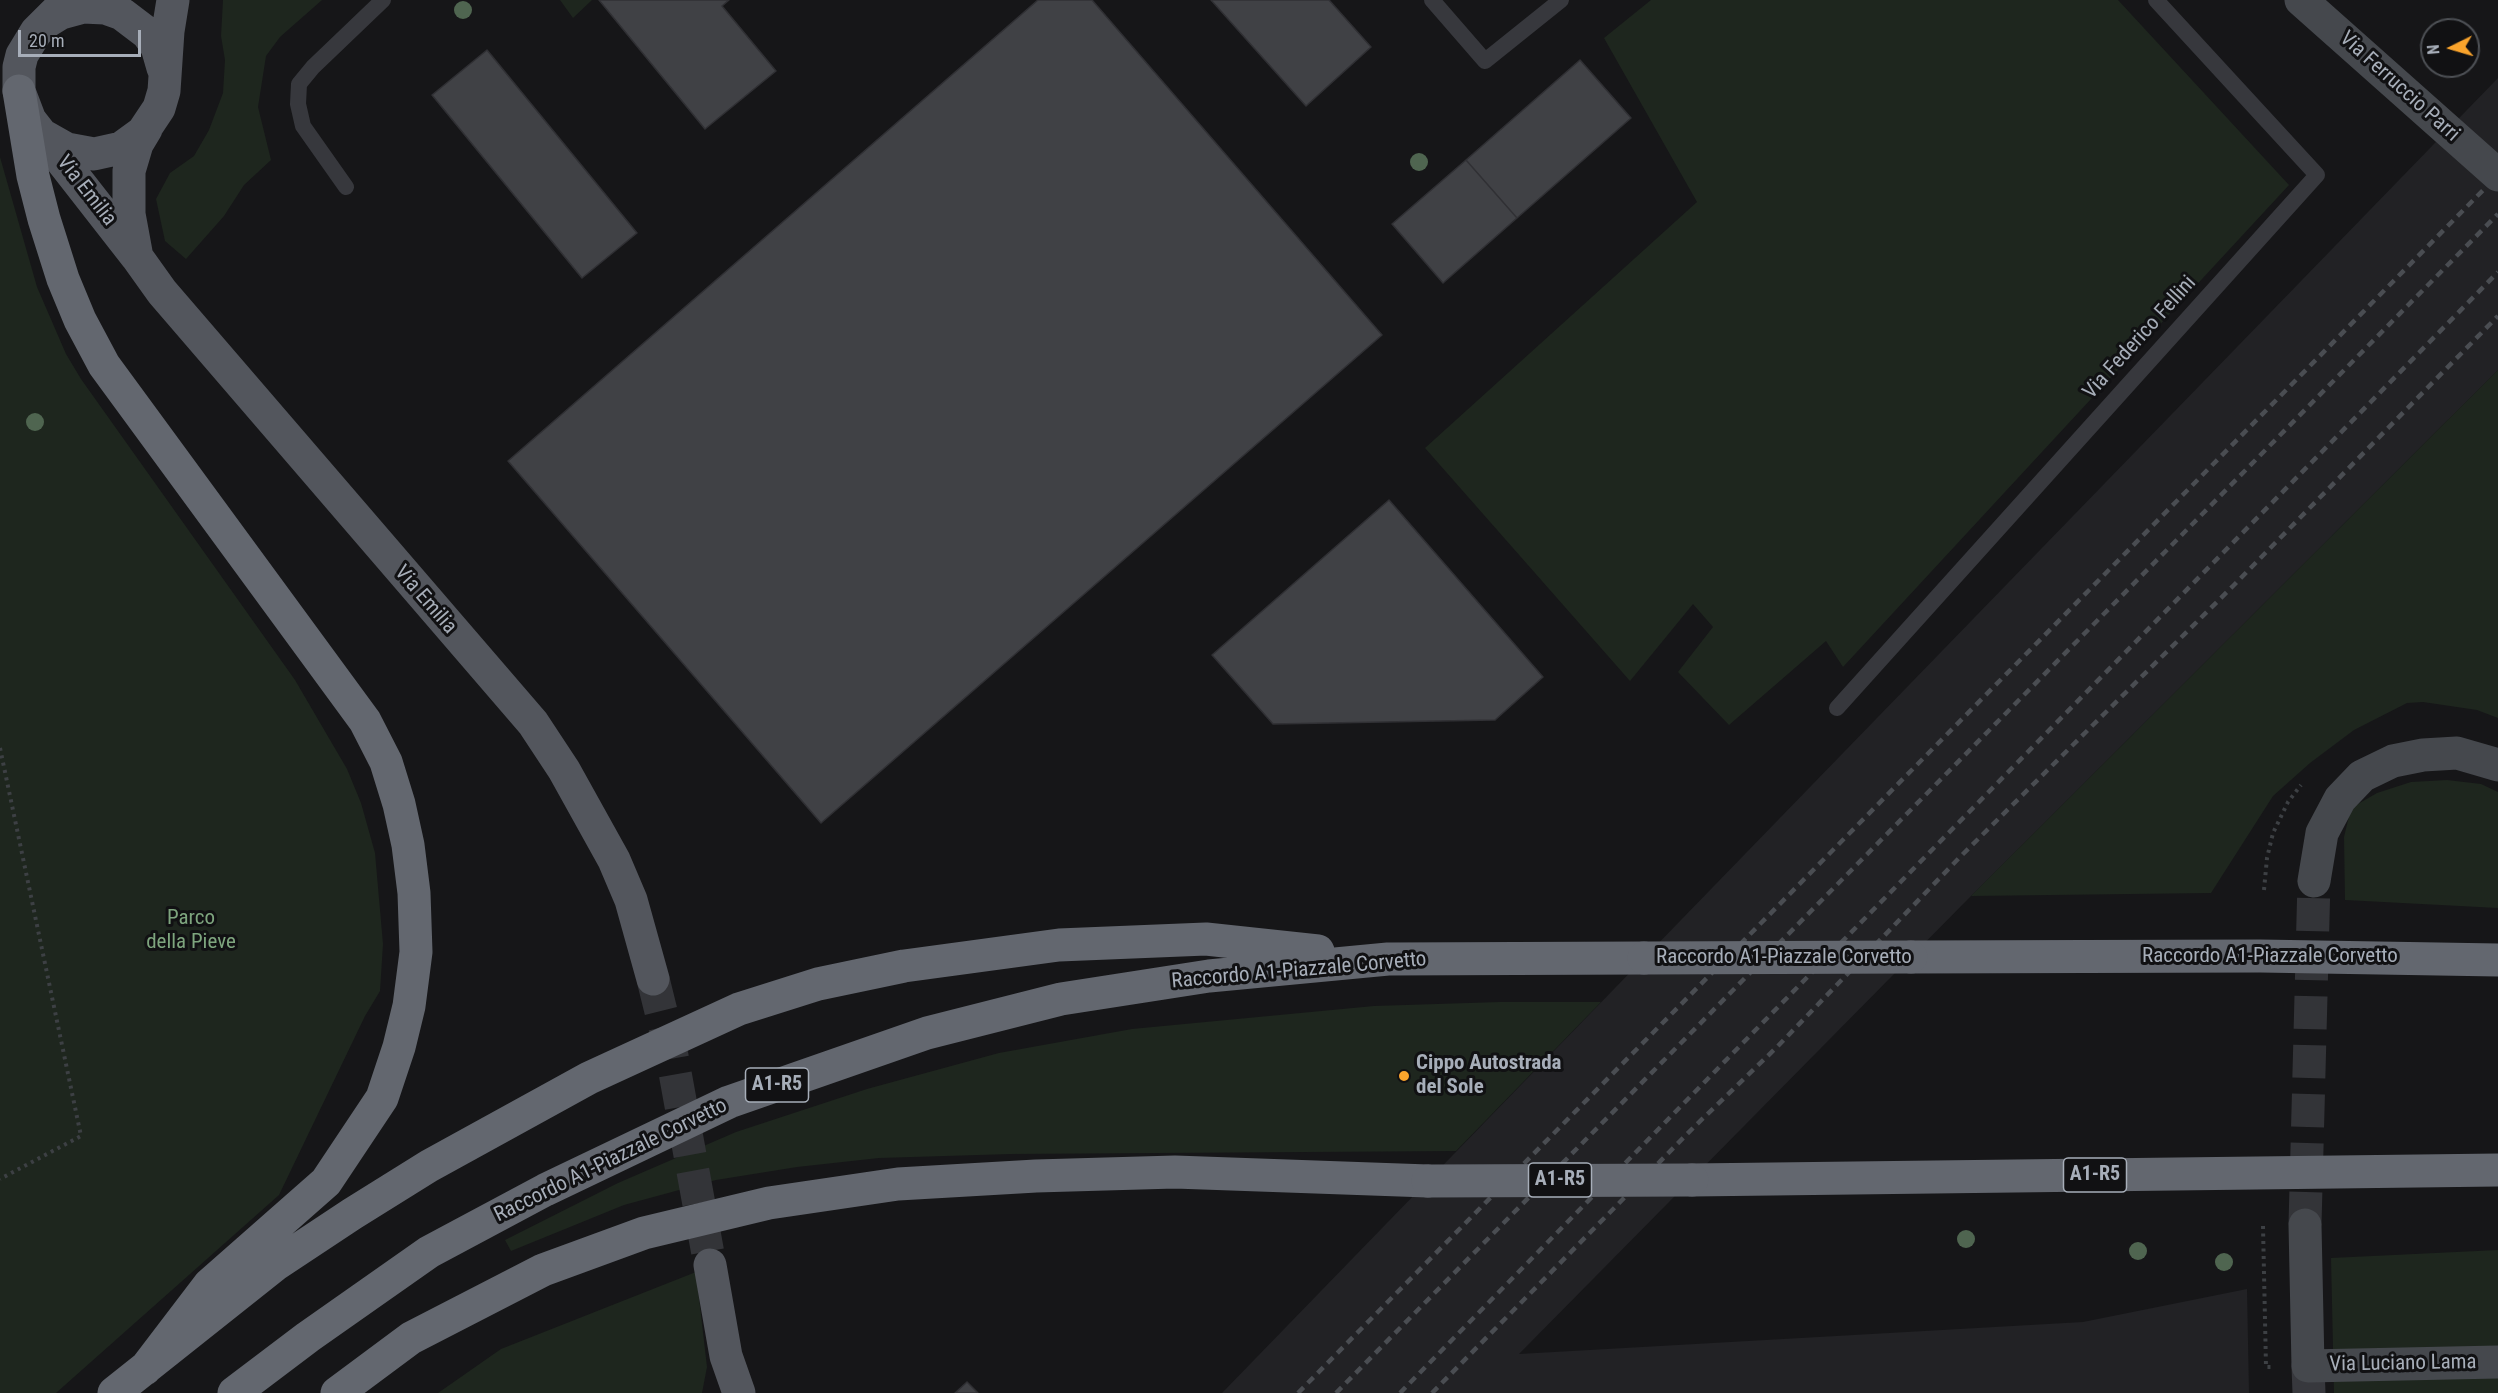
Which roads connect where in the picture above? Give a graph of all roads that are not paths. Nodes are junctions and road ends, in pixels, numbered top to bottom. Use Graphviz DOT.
graph roads {
  1 [pos="68,0"];
  2 [pos="173,0"];
  3 [pos="383,0"];
  4 [pos="1432,0"];
  5 [pos="1561,0"];
  6 [pos="2156,0"];
  7 [pos="2301,0"];
  8 [pos="39,28"];
  9 [pos="165,82"];
  10 [pos="19,90"];
  11 [pos="34,126"];
  12 [pos="146,129"];
  13 [pos="2498,175"];
  14 [pos="346,188"];
  15 [pos="137,257"];
  16 [pos="1837,708"];
  17 [pos="2498,765"];
  18 [pos="2314,881"];
  19 [pos="1388,958"];
  20 [pos="2498,960"];
  21 [pos="653,979"];
  22 [pos="2498,1170"];
  23 [pos="2305,1224"];
  24 [pos="710,1265"];
  25 [pos="726,1356"];
  26 [pos="2498,1362"];
  27 [pos="145,1369"];
  28 [pos="2308,1380"];
  29 [pos="114,1393"];
  30 [pos="234,1393"];
  31 [pos="337,1393"];
  32 [pos="722,1393"];
  33 [pos="739,1393"];
  1 -- 8 [label="main road, Via Emilia"];
  2 -- 9 [label="main road, Via Emilia"];
  3 -- 14 [label="lane"];
  4 -- 5 [label="lane"];
  6 -- 16 [label="lane, Via Federico Fellini"];
  7 -- 13 [label="street, Via Ferruccio Parri, bridge"];
  8 -- 9 [label="main road, Via Emilia"];
  8 -- 10 [label="main road, Via Emilia"];
  9 -- 12 [label="main road, Via Emilia"];
  10 -- 11 [label="main road, Via Emilia"];
  10 -- 27 [label="highway"];
  11 -- 12 [label="main road, Via Emilia"];
  11 -- 15 [label="main road, Via Emilia"];
  12 -- 15 [label="main road, Via Emilia"];
  15 -- 21 [label="main road, Via Emilia"];
  17 -- 18 [label="street"];
  19 -- 20 [label="highway, Raccordo A1-Piazzale Corvetto / A1-R5, bridge"];
  19 -- 27 [label="highway"];
  19 -- 30 [label="highway, Raccordo A1-Piazzale Corvetto / A1-R5"];
  22 -- 31 [label="highway, A1-R5, bridge"];
  23 -- 28 [label="street"];
  24 -- 25 [label="main road"];
  25 -- 32 [label="main road"];
  25 -- 33 [label="main road"];
  26 -- 28 [label="street, Via Luciano Lama"];
  27 -- 29 [label="highway"];
}
